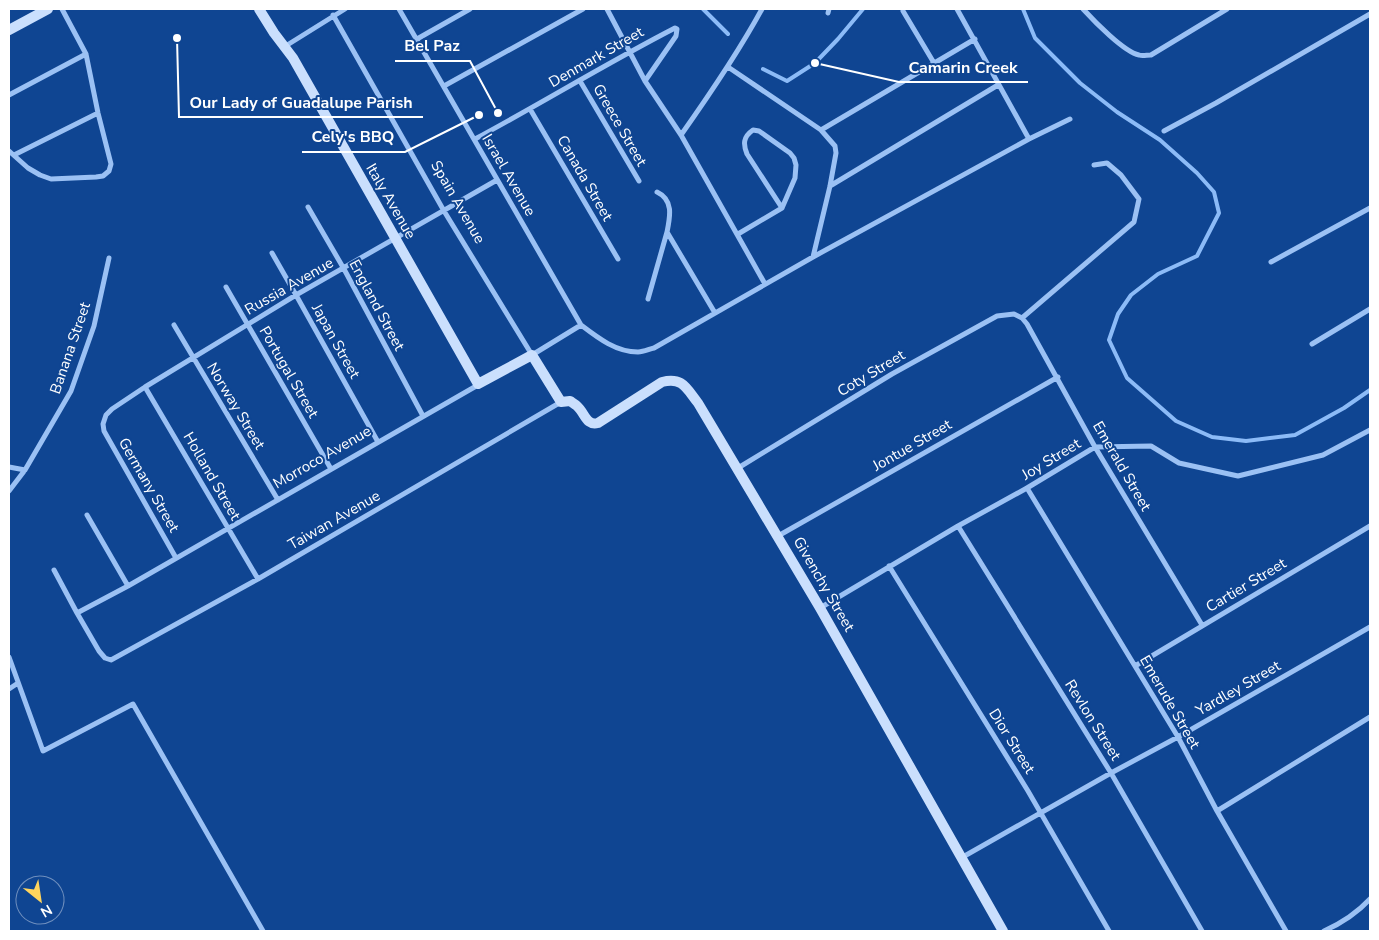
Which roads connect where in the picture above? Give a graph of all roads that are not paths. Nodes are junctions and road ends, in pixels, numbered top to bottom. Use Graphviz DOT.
graph roads {
  1 [pos="48,9"];
  2 [pos="62,9"];
  3 [pos="259,9"];
  4 [pos="345,9"];
  5 [pos="399,9"];
  6 [pos="470,9"];
  7 [pos="583,9"];
  8 [pos="607,9"];
  9 [pos="762,9"];
  10 [pos="958,9"];
  11 [pos="1083,9"];
  12 [pos="1227,9"];
  13 [pos="903,11"];
  14 [pos="34,12"];
  15 [pos="1370,14"];
  16 [pos="333,15"];
  17 [pos="9,30"];
  18 [pos="417,39"];
  19 [pos="975,39"];
  20 [pos="284,47"];
  21 [pos="629,52"];
  22 [pos="86,54"];
  23 [pos="934,63"];
  24 [pos="728,67"];
  25 [pos="580,81"];
  26 [pos="645,81"];
  27 [pos="998,85"];
  28 [pos="444,86"];
  29 [pos="9,95"];
  30 [pos="530,109"];
  31 [pos="98,113"];
  32 [pos="1070,119"];
  33 [pos="821,130"];
  34 [pos="1164,131"];
  35 [pos="681,135"];
  36 [pos="1029,139"];
  37 [pos="475,140"];
  38 [pos="11,153"];
  39 [pos="1094,165"];
  40 [pos="497,180"];
  41 [pos="639,181"];
  42 [pos="830,186"];
  43 [pos="657,192"];
  44 [pos="308,207"];
  45 [pos="782,208"];
  46 [pos="1370,208"];
  47 [pos="444,210"];
  48 [pos="667,232"];
  49 [pos="738,234"];
  50 [pos="396,238"];
  51 [pos="272,253"];
  52 [pos="813,257"];
  53 [pos="109,258"];
  54 [pos="618,259"];
  55 [pos="1271,262"];
  56 [pos="344,269"];
  57 [pos="765,284"];
  58 [pos="226,287"];
  59 [pos="296,295"];
  60 [pos="648,299"];
  61 [pos="1370,309"];
  62 [pos="714,313"];
  63 [pos="1022,318"];
  64 [pos="248,324"];
  65 [pos="174,325"];
  66 [pos="581,325"];
  67 [pos="1312,344"];
  68 [pos="532,356"];
  69 [pos="193,358"];
  70 [pos="1058,377"];
  71 [pos="478,384"];
  72 [pos="145,387"];
  73 [pos="561,402"];
  74 [pos="423,416"];
  75 [pos="103,424"];
  76 [pos="1370,430"];
  77 [pos="378,442"];
  78 [pos="1096,447"];
  79 [pos="9,467"];
  80 [pos="738,468"];
  81 [pos="330,469"];
  82 [pos="25,470"];
  83 [pos="1027,488"];
  84 [pos="9,491"];
  85 [pos="278,500"];
  86 [pos="87,515"];
  87 [pos="958,526"];
  88 [pos="1370,526"];
  89 [pos="228,528"];
  90 [pos="778,536"];
  91 [pos="176,558"];
  92 [pos="889,566"];
  93 [pos="54,570"];
  94 [pos="258,579"];
  95 [pos="128,586"];
  96 [pos="820,608"];
  97 [pos="77,613"];
  98 [pos="1202,625"];
  99 [pos="1370,627"];
  100 [pos="9,657"];
  101 [pos="1135,666"];
  102 [pos="18,683"];
  103 [pos="9,689"];
  104 [pos="1370,717"];
  105 [pos="1178,737"];
  106 [pos="1111,773"];
  107 [pos="1217,811"];
  108 [pos="1041,812"];
  109 [pos="960,858"];
  110 [pos="1370,899"];
  111 [pos="263,931"];
  112 [pos="1003,931"];
  113 [pos="1109,931"];
  114 [pos="1202,931"];
  115 [pos="1286,931"];
  116 [pos="1324,931"];
  1 -- 14 [label="street"];
  2 -- 22 [label="street"];
  3 -- 20 [label="street, Italy Avenue"];
  4 -- 16 [label="street"];
  5 -- 18 [label="street, Israel Avenue"];
  6 -- 18 [label="street"];
  7 -- 28 [label="street"];
  8 -- 21 [label="street"];
  9 -- 24 [label="street"];
  10 -- 19 [label="street"];
  11 -- 12 [label="street"];
  13 -- 23 [label="street"];
  14 -- 17 [label="street"];
  15 -- 34 [label="street"];
  16 -- 20 [label="street"];
  16 -- 47 [label="street, Spain Avenue"];
  18 -- 28 [label="street, Israel Avenue"];
  19 -- 23 [label="street"];
  19 -- 27 [label="street"];
  20 -- 50 [label="street, Italy Avenue"];
  21 -- 25 [label="street, Denmark Street"];
  21 -- 26 [label="street"];
  21 -- 26 [label="street, Denmark Street"];
  22 -- 29 [label="street"];
  22 -- 31 [label="street"];
  23 -- 33 [label="street"];
  24 -- 33 [label="street"];
  24 -- 35 [label="street"];
  25 -- 30 [label="street, Denmark Street"];
  25 -- 41 [label="street, Greece Street"];
  26 -- 35 [label="street"];
  27 -- 36 [label="street"];
  27 -- 42 [label="street"];
  28 -- 37 [label="street, Israel Avenue"];
  30 -- 37 [label="street, Denmark Street"];
  30 -- 54 [label="street, Canada Street"];
  31 -- 38 [label="street"];
  31 -- 38 [label="street"];
  32 -- 36 [label="street"];
  33 -- 42 [label="street"];
  35 -- 49 [label="street"];
  36 -- 52 [label="street"];
  37 -- 40 [label="street, Israel Avenue"];
  39 -- 63 [label="street"];
  40 -- 47 [label="street, Russia Avenue"];
  40 -- 66 [label="street, Israel Avenue"];
  42 -- 52 [label="street"];
  43 -- 48 [label="street"];
  44 -- 56 [label="street, England Street"];
  45 -- 45 [label="street"];
  45 -- 49 [label="street"];
  46 -- 55 [label="street"];
  47 -- 50 [label="street, Russia Avenue"];
  47 -- 68 [label="street, Spain Avenue"];
  48 -- 60 [label="street"];
  48 -- 62 [label="street"];
  49 -- 57 [label="street"];
  50 -- 56 [label="street, Russia Avenue"];
  50 -- 71 [label="street, Italy Avenue"];
  51 -- 59 [label="street, Japan Street"];
  52 -- 57 [label="street"];
  53 -- 82 [label="street, Banana Street"];
  56 -- 59 [label="street, Russia Avenue"];
  56 -- 74 [label="street, England Street"];
  57 -- 62 [label="street"];
  58 -- 64 [label="street, Portugal Street"];
  59 -- 64 [label="street, Russia Avenue"];
  59 -- 77 [label="street, Japan Street"];
  61 -- 67 [label="street"];
  62 -- 66 [label="street, Israel Avenue"];
  63 -- 70 [label="street, Emerald Street"];
  63 -- 80 [label="street, Coty Street"];
  64 -- 69 [label="street, Russia Avenue"];
  64 -- 81 [label="street, Portugal Street"];
  65 -- 69 [label="street, Norway Street"];
  66 -- 68 [label="street, Morroco Avenue"];
  68 -- 71 [label="street, Morroco Avenue"];
  68 -- 73 [label="street, Spain Avenue"];
  69 -- 72 [label="street, Russia Avenue"];
  69 -- 85 [label="street, Norway Street"];
  70 -- 78 [label="street, Emerald Street"];
  70 -- 90 [label="street, Jontue Street"];
  71 -- 74 [label="street, Morroco Avenue"];
  72 -- 75 [label="street, Russia Avenue"];
  72 -- 89 [label="street, Holland Street"];
  73 -- 80 [label="street, Givenchy Street"];
  73 -- 94 [label="street, Taiwan Avenue"];
  74 -- 77 [label="street, Morroco Avenue"];
  75 -- 91 [label="street, Germany Street"];
  76 -- 78 [label="street, Joy Street"];
  77 -- 81 [label="street, Morroco Avenue"];
  78 -- 83 [label="street, Joy Street"];
  78 -- 98 [label="street, Emerald Street"];
  79 -- 82 [label="street"];
  80 -- 90 [label="street, Givenchy Street"];
  81 -- 85 [label="street, Morroco Avenue"];
  82 -- 84 [label="street, Banana Street"];
  83 -- 87 [label="street, Joy Street"];
  83 -- 101 [label="street, Emerude Street"];
  85 -- 89 [label="street, Morroco Avenue"];
  86 -- 95 [label="street"];
  87 -- 92 [label="street, Joy Street"];
  87 -- 106 [label="street, Revlon Street"];
  88 -- 98 [label="street, Cartier Street"];
  89 -- 91 [label="street, Morroco Avenue"];
  89 -- 94 [label="street, Holland Street"];
  90 -- 96 [label="street, Givenchy Street"];
  91 -- 95 [label="street, Morroco Avenue"];
  92 -- 96 [label="street, Joy Street"];
  92 -- 108 [label="street, Dior Street"];
  93 -- 97 [label="street"];
  94 -- 97 [label="street, Taiwan Avenue"];
  95 -- 97 [label="street, Morroco Avenue"];
  96 -- 109 [label="street, Givenchy Street"];
  98 -- 101 [label="street, Cartier Street"];
  99 -- 105 [label="street, Yardley Street"];
  100 -- 102 [label="street"];
  101 -- 105 [label="street, Emerude Street"];
  102 -- 103 [label="street"];
  102 -- 111 [label="street"];
  104 -- 107 [label="street"];
  105 -- 106 [label="street, Yardley Street"];
  105 -- 107 [label="street, Emerude Street"];
  106 -- 108 [label="street, Yardley Street"];
  106 -- 114 [label="street, Revlon Street"];
  107 -- 115 [label="street, Emerude Street"];
  108 -- 109 [label="street, Yardley Street"];
  108 -- 113 [label="street, Dior Street"];
  109 -- 112 [label="street, Givenchy Street"];
  110 -- 116 [label="street"];
}
